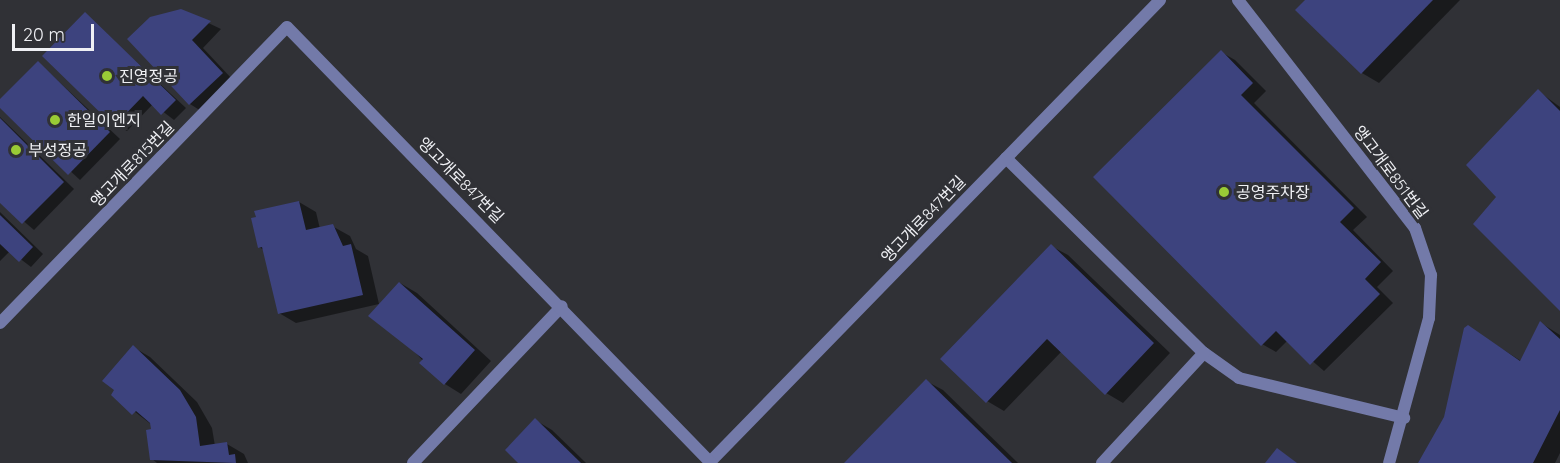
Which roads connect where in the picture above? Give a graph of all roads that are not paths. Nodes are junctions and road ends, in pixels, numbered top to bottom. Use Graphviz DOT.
graph roads {
  1 [pos="1160,0"];
  2 [pos="1238,0"];
  3 [pos="287,27"];
  4 [pos="1006,158"];
  5 [pos="561,306"];
  6 [pos="0,323"];
  7 [pos="1204,353"];
  8 [pos="1404,418"];
  9 [pos="710,462"];
  10 [pos="412,463"];
  11 [pos="1102,463"];
  12 [pos="1389,463"];
  1 -- 4 [label="street, 앵고개로847번길"];
  2 -- 8 [label="street, 앵고개로851번길"];
  3 -- 5 [label="street, 앵고개로847번길"];
  3 -- 6 [label="street, 앵고개로815번길"];
  4 -- 7 [label="street"];
  4 -- 9 [label="street, 앵고개로847번길"];
  5 -- 9 [label="street, 앵고개로847번길"];
  5 -- 10 [label="street"];
  7 -- 8 [label="street"];
  7 -- 11 [label="street"];
  8 -- 12 [label="street, 앵고개로851번길"];
}
